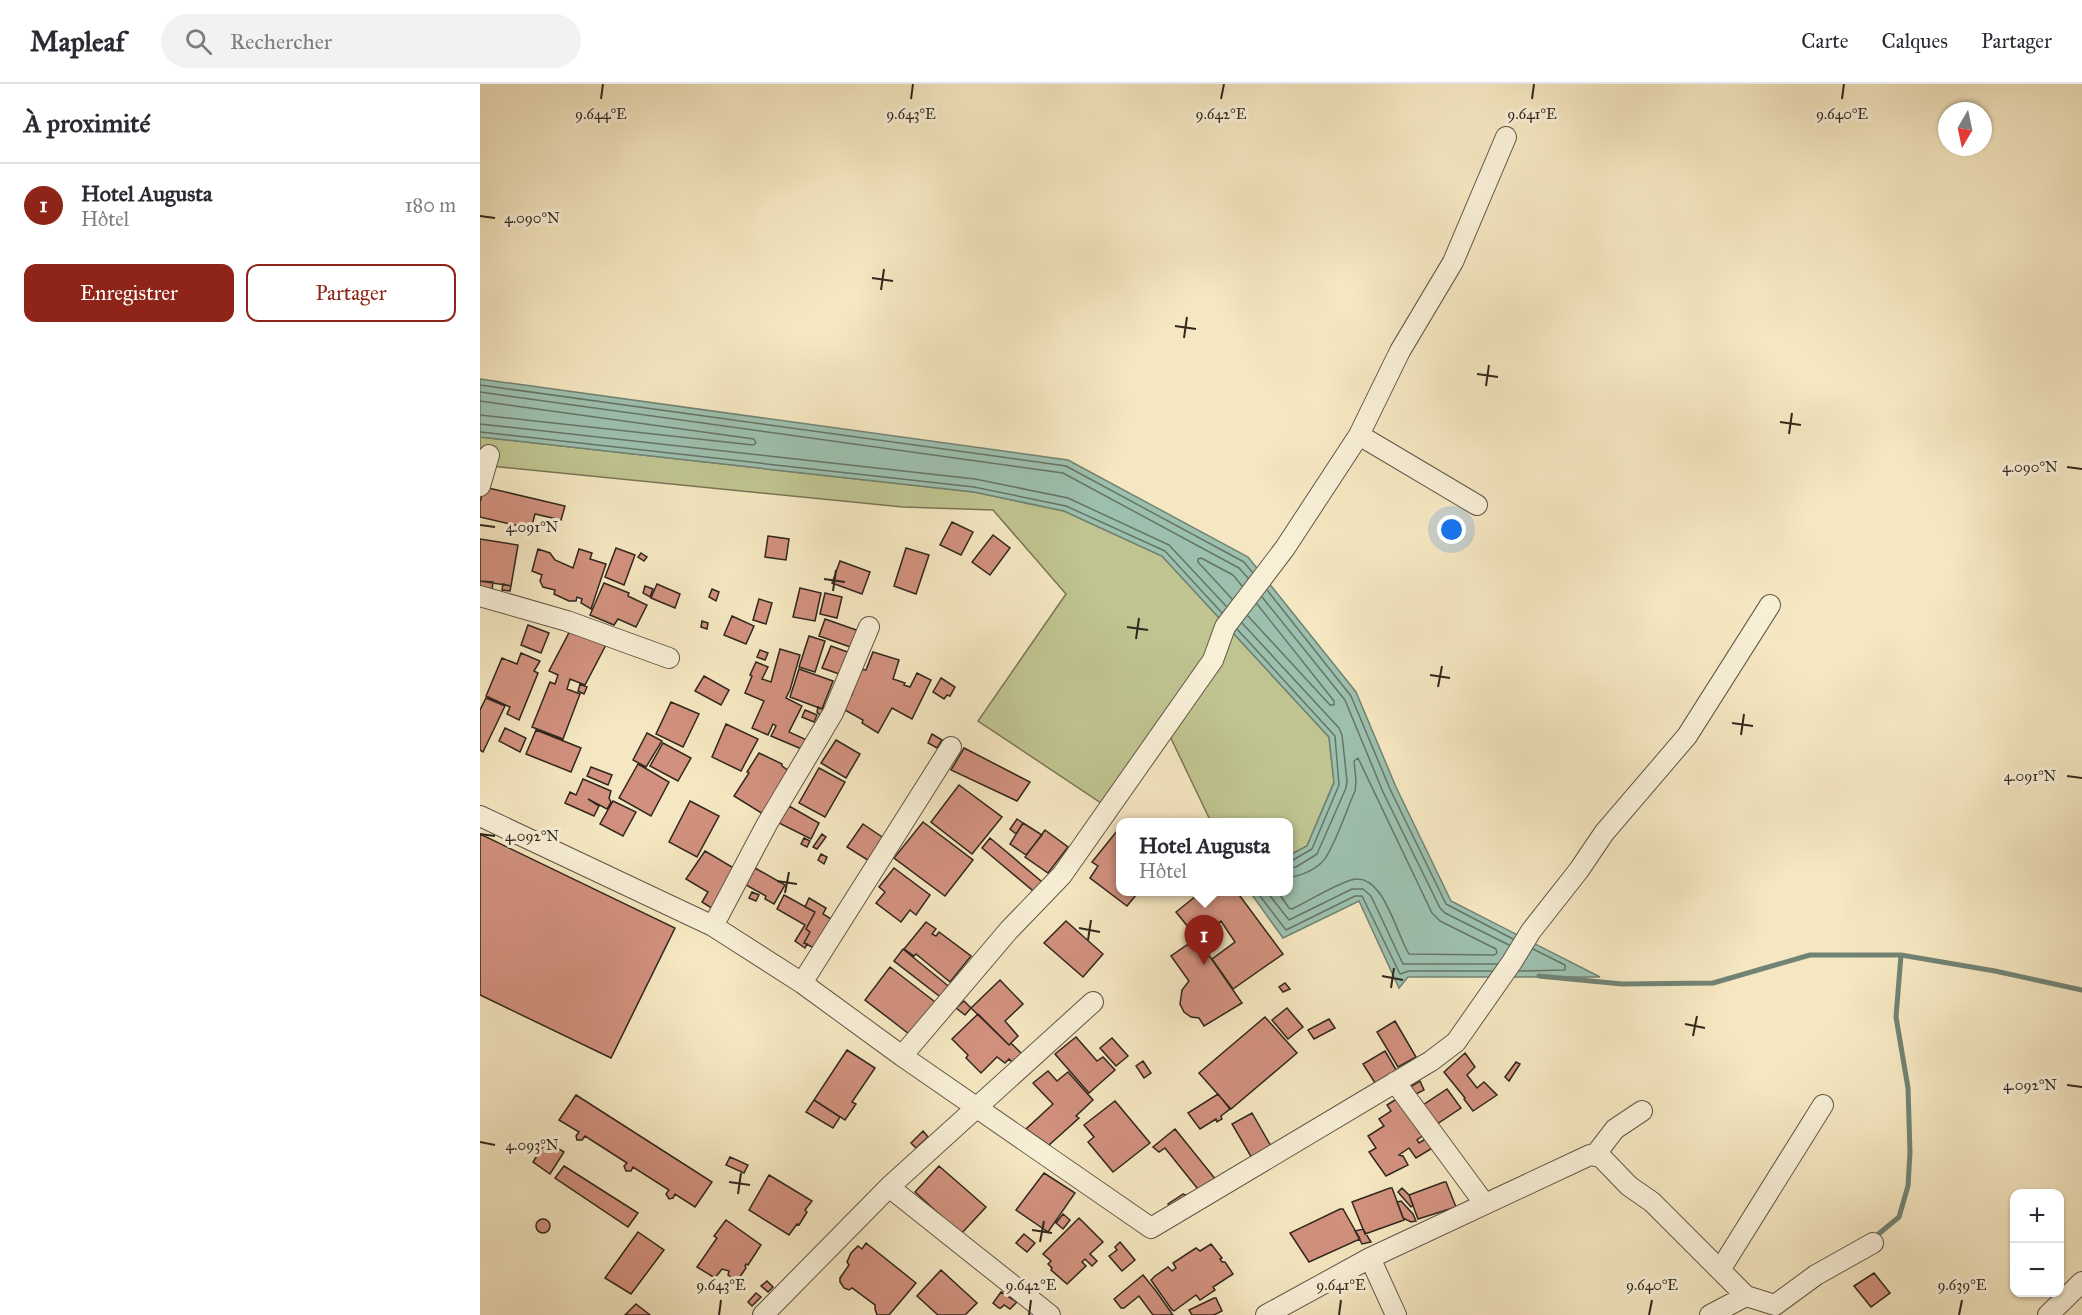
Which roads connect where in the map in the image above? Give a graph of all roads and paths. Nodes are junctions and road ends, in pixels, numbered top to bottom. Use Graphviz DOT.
graph roads {
  1 [pos="1506,136"];
  2 [pos="1359,435"];
  3 [pos="489,455"];
  4 [pos="480,486"];
  5 [pos="1477,505"];
  6 [pos="480,596"];
  7 [pos="1770,605"];
  8 [pos="869,627"];
  9 [pos="669,658"];
  10 [pos="951,747"];
  11 [pos="480,816"];
  12 [pos="713,926"];
  13 [pos="802,983"];
  14 [pos="1093,1002"];
  15 [pos="903,1056"];
  16 [pos="1395,1082"];
  17 [pos="1823,1105"];
  18 [pos="976,1108"];
  19 [pos="1641,1111"];
  20 [pos="1595,1155"];
  21 [pos="889,1187"];
  22 [pos="1484,1203"];
  23 [pos="1873,1243"];
  24 [pos="1370,1258"];
  25 [pos="1720,1270"];
  26 [pos="2082,1282"];
  27 [pos="1746,1296"];
  28 [pos="1777,1310"];
  29 [pos="763,1315"];
  30 [pos="1050,1315"];
  31 [pos="1266,1315"];
  32 [pos="1396,1315"];
  33 [pos="1710,1315"];
  34 [pos="2048,1315"];
  1 -- 2 [label="street"];
  2 -- 5 [label="street"];
  2 -- 15 [label="street"];
  3 -- 4 [label="street"];
  6 -- 9 [label="street"];
  7 -- 16 [label="street"];
  8 -- 12 [label="street"];
  10 -- 13 [label="street"];
  11 -- 12 [label="street"];
  12 -- 13 [label="street"];
  13 -- 15 [label="street"];
  14 -- 18 [label="street"];
  15 -- 18 [label="street"];
  16 -- 18 [label="street"];
  16 -- 22 [label="street"];
  17 -- 25 [label="street"];
  18 -- 21 [label="street"];
  19 -- 20 [label="street"];
  20 -- 22 [label="street"];
  20 -- 25 [label="street"];
  21 -- 29 [label="street"];
  21 -- 30 [label="street"];
  22 -- 24 [label="street"];
  23 -- 28 [label="street"];
  24 -- 31 [label="street"];
  24 -- 32 [label="street"];
  25 -- 27 [label="street"];
  26 -- 34 [label="street"];
  27 -- 28 [label="street"];
  27 -- 33 [label="street"];
}
